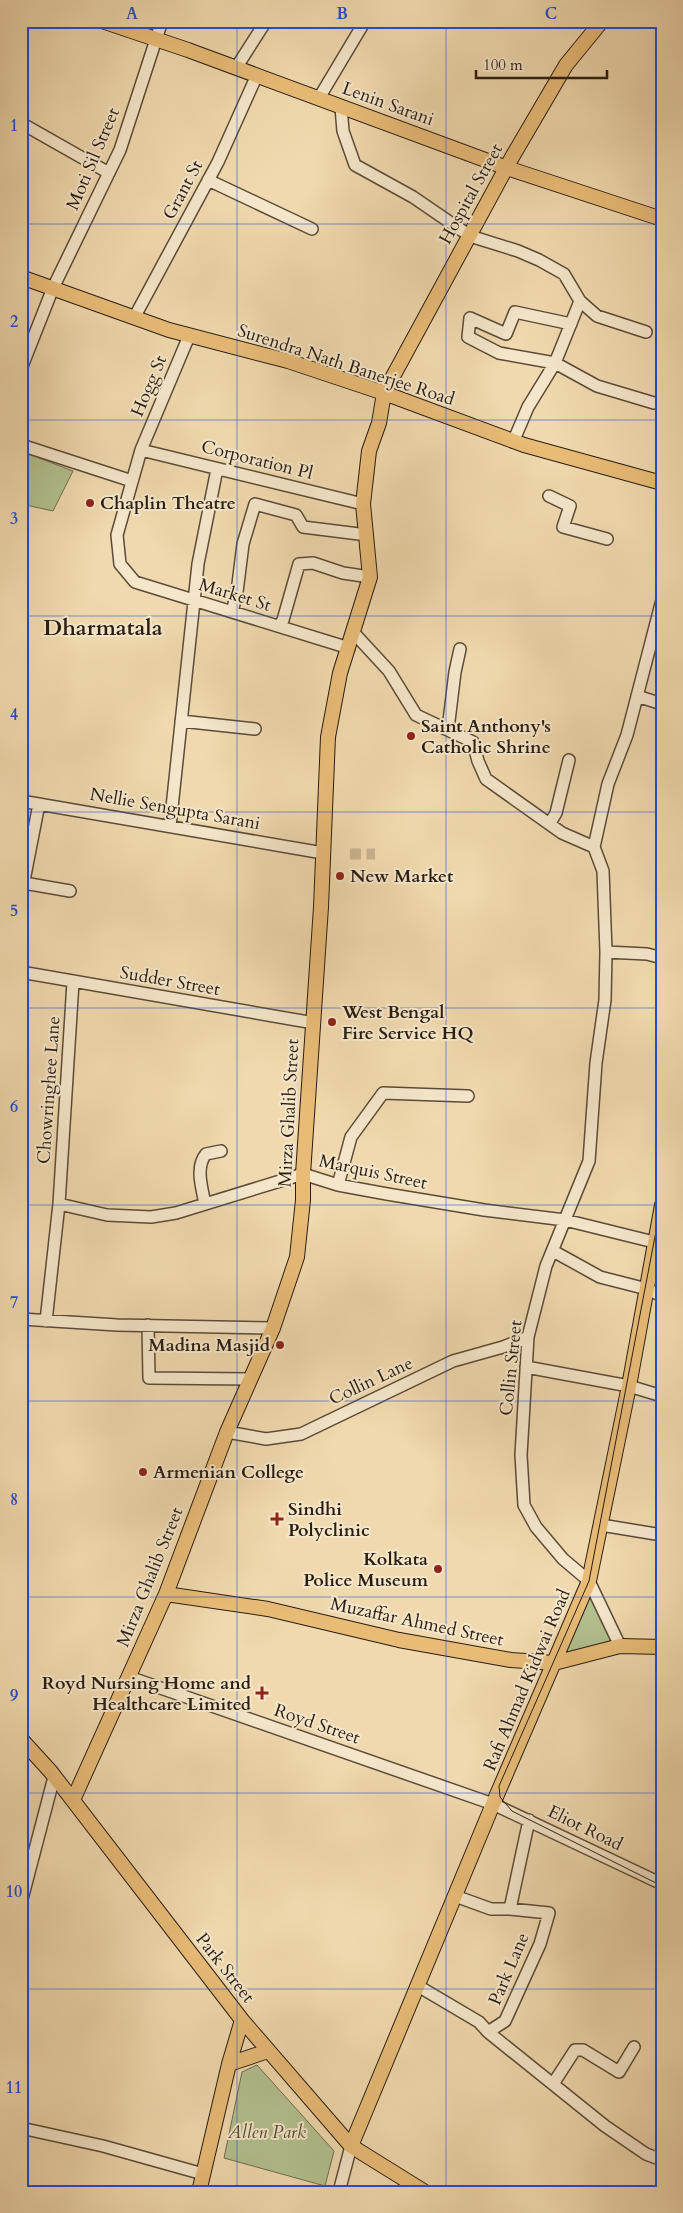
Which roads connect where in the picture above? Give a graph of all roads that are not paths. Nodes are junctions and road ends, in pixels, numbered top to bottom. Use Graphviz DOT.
graph roads {
  1 [pos="102,21"];
  2 [pos="162,21"];
  3 [pos="266,21"];
  4 [pos="365,21"];
  5 [pos="602,21"];
  6 [pos="155,39"];
  7 [pos="236,68"];
  8 [pos="257,75"];
  9 [pos="319,98"];
  10 [pos="341,106"];
  11 [pos="21,122"];
  12 [pos="507,168"];
  13 [pos="109,173"];
  14 [pos="208,180"];
  15 [pos="662,219"];
  16 [pos="312,229"];
  17 [pos="470,236"];
  18 [pos="21,277"];
  19 [pos="53,288"];
  20 [pos="580,301"];
  21 [pos="134,318"];
  22 [pos="571,324"];
  23 [pos="646,332"];
  24 [pos="189,336"];
  25 [pos="555,363"];
  26 [pos="21,369"];
  27 [pos="384,393"];
  28 [pos="654,404"];
  29 [pos="513,442"];
  30 [pos="21,445"];
  31 [pos="141,450"];
  32 [pos="217,469"];
  33 [pos="132,481"];
  34 [pos="662,483"];
  35 [pos="548,496"];
  36 [pos="364,504"];
  37 [pos="367,535"];
  38 [pos="607,539"];
  39 [pos="370,577"];
  40 [pos="194,600"];
  41 [pos="662,600"];
  42 [pos="232,612"];
  43 [pos="279,626"];
  44 [pos="353,632"];
  45 [pos="348,648"];
  46 [pos="460,649"];
  47 [pos="637,696"];
  48 [pos="662,704"];
  49 [pos="181,721"];
  50 [pos="256,729"];
  51 [pos="448,729"];
  52 [pos="569,760"];
  53 [pos="21,801"];
  54 [pos="40,804"];
  55 [pos="550,823"];
  56 [pos="170,826"];
  57 [pos="594,847"];
  58 [pos="324,853"];
  59 [pos="24,883"];
  60 [pos="70,890"];
  61 [pos="21,896"];
  62 [pos="606,952"];
  63 [pos="662,958"];
  64 [pos="21,972"];
  65 [pos="73,982"];
  66 [pos="314,1023"];
  67 [pos="468,1096"];
  68 [pos="221,1151"];
  69 [pos="303,1174"];
  70 [pos="338,1185"];
  71 [pos="59,1204"];
  72 [pos="205,1204"];
  73 [pos="662,1205"];
  74 [pos="565,1220"];
  75 [pos="658,1243"];
  76 [pos="553,1251"];
  77 [pos="647,1289"];
  78 [pos="662,1296"];
  79 [pos="21,1319"];
  80 [pos="46,1321"];
  81 [pos="148,1325"];
  82 [pos="273,1328"];
  83 [pos="528,1337"];
  84 [pos="526,1367"];
  85 [pos="250,1379"];
  86 [pos="629,1386"];
  87 [pos="662,1396"];
  88 [pos="226,1432"];
  89 [pos="601,1525"];
  90 [pos="662,1535"];
  91 [pos="590,1581"];
  92 [pos="166,1594"];
  93 [pos="620,1646"];
  94 [pos="662,1647"];
  95 [pos="554,1663"];
  96 [pos="129,1677"];
  97 [pos="21,1739"];
  98 [pos="54,1777"];
  99 [pos="73,1800"];
  100 [pos="493,1804"];
  101 [pos="529,1820"];
  102 [pos="662,1884"];
  103 [pos="455,1896"];
  104 [pos="21,1903"];
  105 [pos="510,1909"];
  106 [pos="418,1986"];
  107 [pos="242,2020"];
  108 [pos="488,2032"];
  109 [pos="634,2047"];
  110 [pos="268,2051"];
  111 [pos="229,2064"];
  112 [pos="553,2084"];
  113 [pos="21,2128"];
  114 [pos="351,2146"];
  115 [pos="662,2160"];
  116 [pos="203,2174"];
  117 [pos="199,2192"];
  118 [pos="339,2192"];
  119 [pos="426,2192"];
  1 -- 6 [label="main road, Lenin Sarani"];
  2 -- 6 [label="street, Moti Sil Street"];
  3 -- 7 [label="street"];
  4 -- 9 [label="street"];
  5 -- 12 [label="main road, Hospital Street"];
  6 -- 7 [label="main road, Lenin Sarani"];
  6 -- 13 [label="street, Moti Sil Street"];
  7 -- 8 [label="main road, Lenin Sarani"];
  8 -- 9 [label="main road, Lenin Sarani"];
  8 -- 14 [label="street, Grant St"];
  9 -- 10 [label="main road, Lenin Sarani"];
  10 -- 12 [label="main road, Lenin Sarani"];
  10 -- 17 [label="street"];
  11 -- 13 [label="street"];
  12 -- 15 [label="main road, Lenin Sarani"];
  12 -- 17 [label="main road, Hospital Street"];
  13 -- 19 [label="street, Moti Sil Street"];
  14 -- 16 [label="street"];
  14 -- 21 [label="street, Grant St"];
  17 -- 20 [label="street"];
  17 -- 27 [label="main road, Hospital Street"];
  18 -- 19 [label="main road, Surendra Nath Banerjee Road"];
  19 -- 21 [label="main road, Surendra Nath Banerjee Road"];
  19 -- 26 [label="street, Moti Sil Street"];
  20 -- 22 [label="street"];
  20 -- 23 [label="street"];
  21 -- 24 [label="main road, Surendra Nath Banerjee Road"];
  22 -- 25 [label="street"];
  22 -- 25 [label="street"];
  24 -- 27 [label="main road, Surendra Nath Banerjee Road"];
  24 -- 31 [label="street, Hogg St"];
  25 -- 28 [label="street"];
  25 -- 29 [label="street"];
  27 -- 29 [label="main road, Surendra Nath Banerjee Road"];
  27 -- 36 [label="main road, Mirza Ghalib Street"];
  29 -- 34 [label="main road, Surendra Nath Banerjee Road"];
  30 -- 33 [label="street"];
  31 -- 32 [label="street, Corporation Pl"];
  31 -- 33 [label="street, Hogg St"];
  32 -- 36 [label="street, Corporation Pl"];
  32 -- 40 [label="street"];
  33 -- 40 [label="street, Market St"];
  35 -- 38 [label="street"];
  36 -- 37 [label="main road, Mirza Ghalib Street"];
  37 -- 39 [label="main road, Mirza Ghalib Street"];
  37 -- 42 [label="street"];
  39 -- 43 [label="street"];
  39 -- 44 [label="main road, Mirza Ghalib Street"];
  40 -- 42 [label="street, Market St"];
  40 -- 49 [label="street"];
  41 -- 47 [label="street"];
  42 -- 43 [label="street, Market St"];
  43 -- 45 [label="street, Market St"];
  44 -- 45 [label="main road, Mirza Ghalib Street"];
  44 -- 51 [label="street"];
  45 -- 58 [label="main road, Mirza Ghalib Street"];
  46 -- 51 [label="street"];
  47 -- 48 [label="street"];
  47 -- 57 [label="street"];
  49 -- 50 [label="street"];
  49 -- 56 [label="street"];
  51 -- 55 [label="street"];
  52 -- 55 [label="street"];
  53 -- 54 [label="street, Nellie Sengupta Sarani"];
  54 -- 56 [label="street, Nellie Sengupta Sarani"];
  54 -- 59 [label="street"];
  55 -- 57 [label="street"];
  56 -- 58 [label="street, Nellie Sengupta Sarani"];
  57 -- 62 [label="street, Collin Street"];
  58 -- 66 [label="main road, Mirza Ghalib Street"];
  59 -- 60 [label="street"];
  59 -- 61 [label="street"];
  62 -- 63 [label="street"];
  62 -- 74 [label="street, Collin Street"];
  64 -- 65 [label="street, Sudder Street"];
  65 -- 66 [label="street, Sudder Street"];
  65 -- 71 [label="street, Chowringhee Lane"];
  66 -- 69 [label="main road, Mirza Ghalib Street"];
  67 -- 70 [label="street"];
  68 -- 72 [label="street"];
  69 -- 70 [label="street, Marquis Street"];
  69 -- 72 [label="street, Marquis Street"];
  69 -- 82 [label="main road, Mirza Ghalib Street"];
  70 -- 74 [label="street, Marquis Street"];
  71 -- 72 [label="street, Marquis Street"];
  71 -- 80 [label="street, Chowringhee Lane"];
  73 -- 75 [label="main road, Rafi Ahmad Kidwai Road"];
  74 -- 75 [label="street, Marquis Street"];
  74 -- 76 [label="street, Collin Street"];
  75 -- 77 [label="main road, Rafi Ahmad Kidwai Road"];
  76 -- 77 [label="street"];
  76 -- 83 [label="street, Collin Street"];
  77 -- 78 [label="street"];
  77 -- 86 [label="main road, Rafi Ahmad Kidwai Road"];
  79 -- 80 [label="street"];
  80 -- 81 [label="street"];
  81 -- 82 [label="street"];
  81 -- 85 [label="street"];
  82 -- 85 [label="main road, Mirza Ghalib Street"];
  83 -- 84 [label="street, Collin Street"];
  83 -- 88 [label="street, Collin Lane"];
  84 -- 86 [label="street"];
  84 -- 91 [label="street, Collin Street"];
  85 -- 88 [label="main road, Mirza Ghalib Street"];
  86 -- 87 [label="street"];
  86 -- 89 [label="main road, Rafi Ahmad Kidwai Road"];
  88 -- 92 [label="main road, Mirza Ghalib Street"];
  89 -- 90 [label="street"];
  89 -- 91 [label="main road, Rafi Ahmad Kidwai Road"];
  91 -- 93 [label="street, Collin Street"];
  91 -- 95 [label="main road, Rafi Ahmad Kidwai Road"];
  92 -- 95 [label="main road, Muzaffar Ahmed Street"];
  92 -- 96 [label="main road, Mirza Ghalib Street"];
  93 -- 94 [label="main road, Muzaffar Ahmed Street"];
  93 -- 95 [label="main road, Muzaffar Ahmed Street"];
  95 -- 100 [label="main road, Rafi Ahmad Kidwai Road"];
  96 -- 99 [label="main road, Mirza Ghalib Street"];
  96 -- 100 [label="street, Royd Street"];
  97 -- 98 [label="main road, Park Street"];
  98 -- 99 [label="main road, Park Street"];
  98 -- 104 [label="street"];
  99 -- 107 [label="main road, Park Street"];
  100 -- 101 [label="street, Eliot Road"];
  100 -- 103 [label="main road, Rafi Ahmad Kidwai Road"];
  101 -- 102 [label="street, Eliot Road"];
  101 -- 105 [label="street, Park Lane"];
  103 -- 105 [label="street"];
  103 -- 106 [label="main road, Rafi Ahmad Kidwai Road"];
  105 -- 108 [label="street, Park Lane"];
  106 -- 108 [label="street"];
  106 -- 114 [label="main road, Rafi Ahmad Kidwai Road"];
  107 -- 110 [label="main road, Park Street"];
  107 -- 111 [label="main road"];
  108 -- 112 [label="street"];
  109 -- 112 [label="street"];
  110 -- 111 [label="main road"];
  110 -- 114 [label="main road, Park Street"];
  111 -- 116 [label="main road"];
  112 -- 115 [label="street"];
  113 -- 116 [label="street"];
  114 -- 118 [label="street"];
  114 -- 119 [label="main road, Park Street"];
  116 -- 117 [label="main road"];
}
